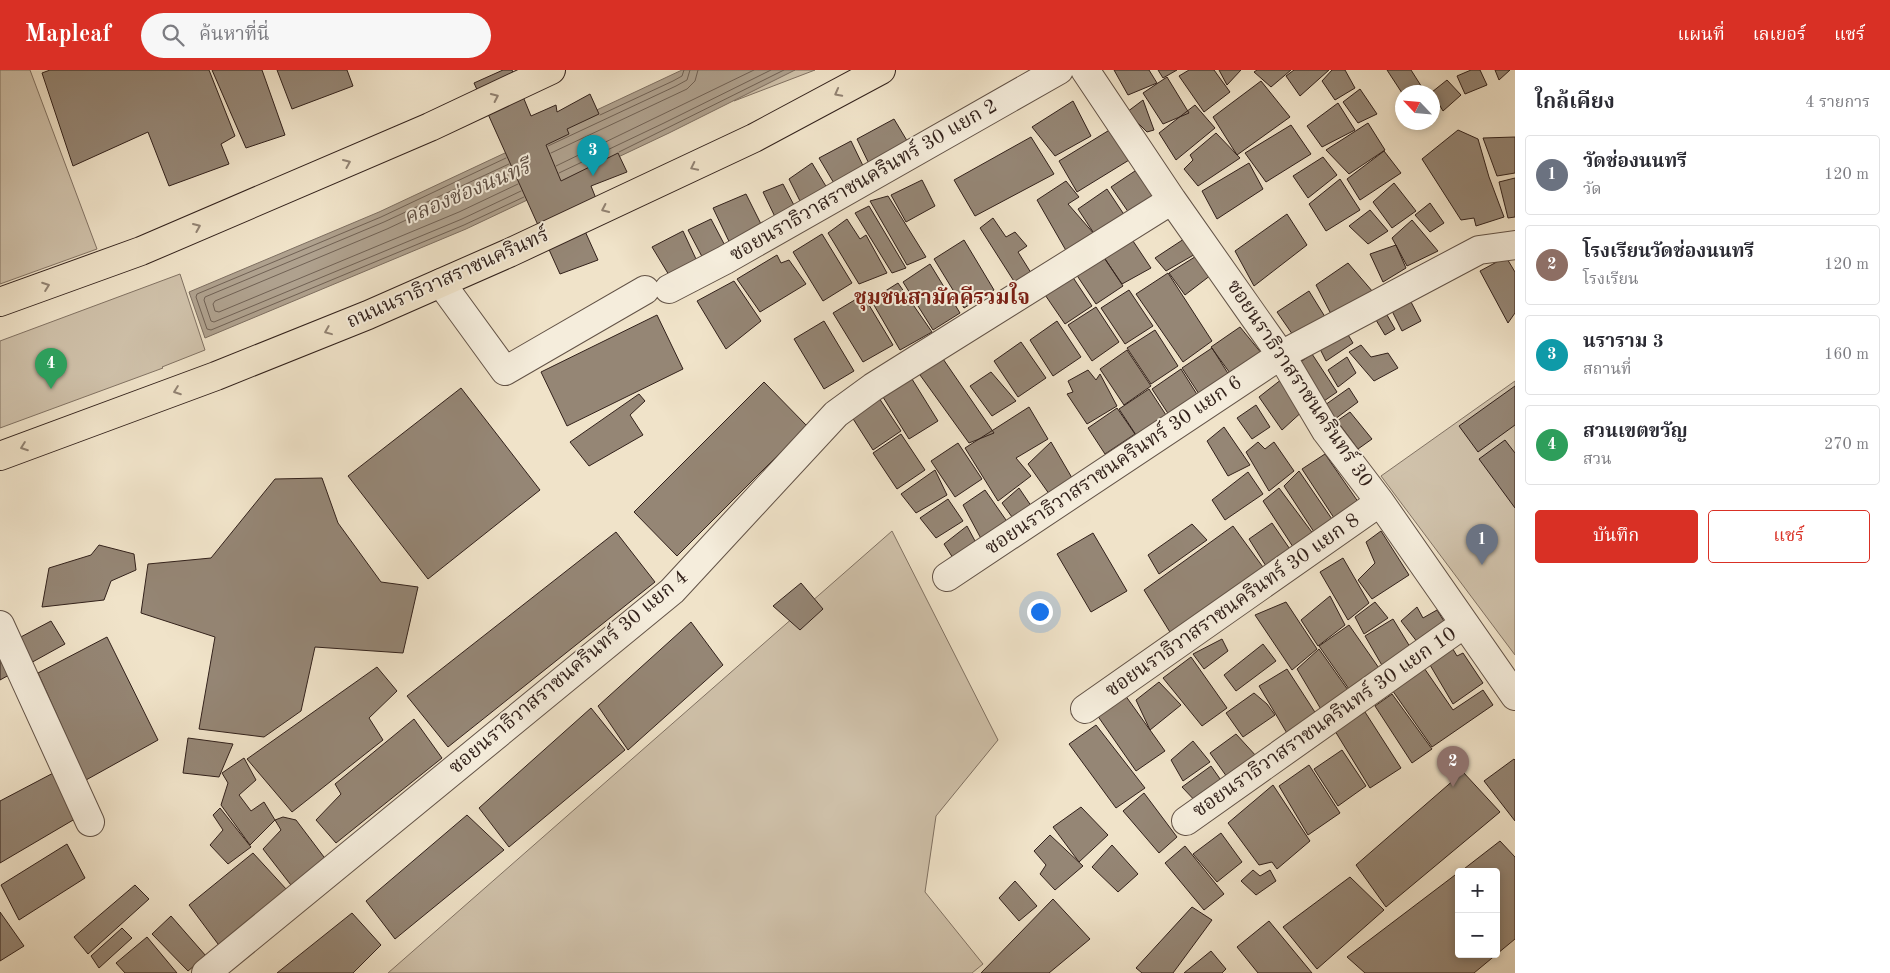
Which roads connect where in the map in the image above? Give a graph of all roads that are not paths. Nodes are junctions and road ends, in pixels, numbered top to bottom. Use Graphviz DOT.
graph roads {
  1 [pos="550,70"];
  2 [pos="881,70"];
  3 [pos="1059,70"];
  4 [pos="1085,70"];
  5 [pos="1172,200"];
  6 [pos="1515,245"];
  7 [pos="441,283"];
  8 [pos="0,302"];
  9 [pos="1281,355"];
  10 [pos="0,456"];
  11 [pos="1380,502"];
  12 [pos="947,577"];
  13 [pos="1464,624"];
  14 [pos="0,625"];
  15 [pos="1515,696"];
  16 [pos="1085,709"];
  17 [pos="1186,821"];
  18 [pos="90,822"];
  19 [pos="206,973"];
  8 -- 1 [label="main road, one-way"];
  2 -- 7 [label="main road, ถนนนราธิวาสราชนครินทร์, one-way"];
  3 -- 7 [label="street, ซอยนราธิวาสราชนครินทร์ 30 แยก 2"];
  4 -- 5 [label="street, ซอยนราธิวาสราชนครินทร์ 30"];
  5 -- 9 [label="street, ซอยนราธิวาสราชนครินทร์ 30"];
  5 -- 19 [label="street, ซอยนราธิวาสราชนครินทร์ 30 แยก 4"];
  6 -- 9 [label="street, ซอยนราธิวาสราชนครินทร์ 30 แยก 6"];
  7 -- 10 [label="main road, ถนนนราธิวาสราชนครินทร์, one-way"];
  9 -- 11 [label="street, ซอยนราธิวาสราชนครินทร์ 30"];
  9 -- 12 [label="street, ซอยนราธิวาสราชนครินทร์ 30 แยก 6"];
  11 -- 13 [label="street, ซอยนราธิวาสราชนครินทร์ 30"];
  11 -- 16 [label="street, ซอยนราธิวาสราชนครินทร์ 30 แยก 8"];
  13 -- 15 [label="street, ซอยนราธิวาสราชนครินทร์ 30"];
  13 -- 17 [label="street, ซอยนราธิวาสราชนครินทร์ 30 แยก 10"];
  14 -- 18 [label="street"];
}
